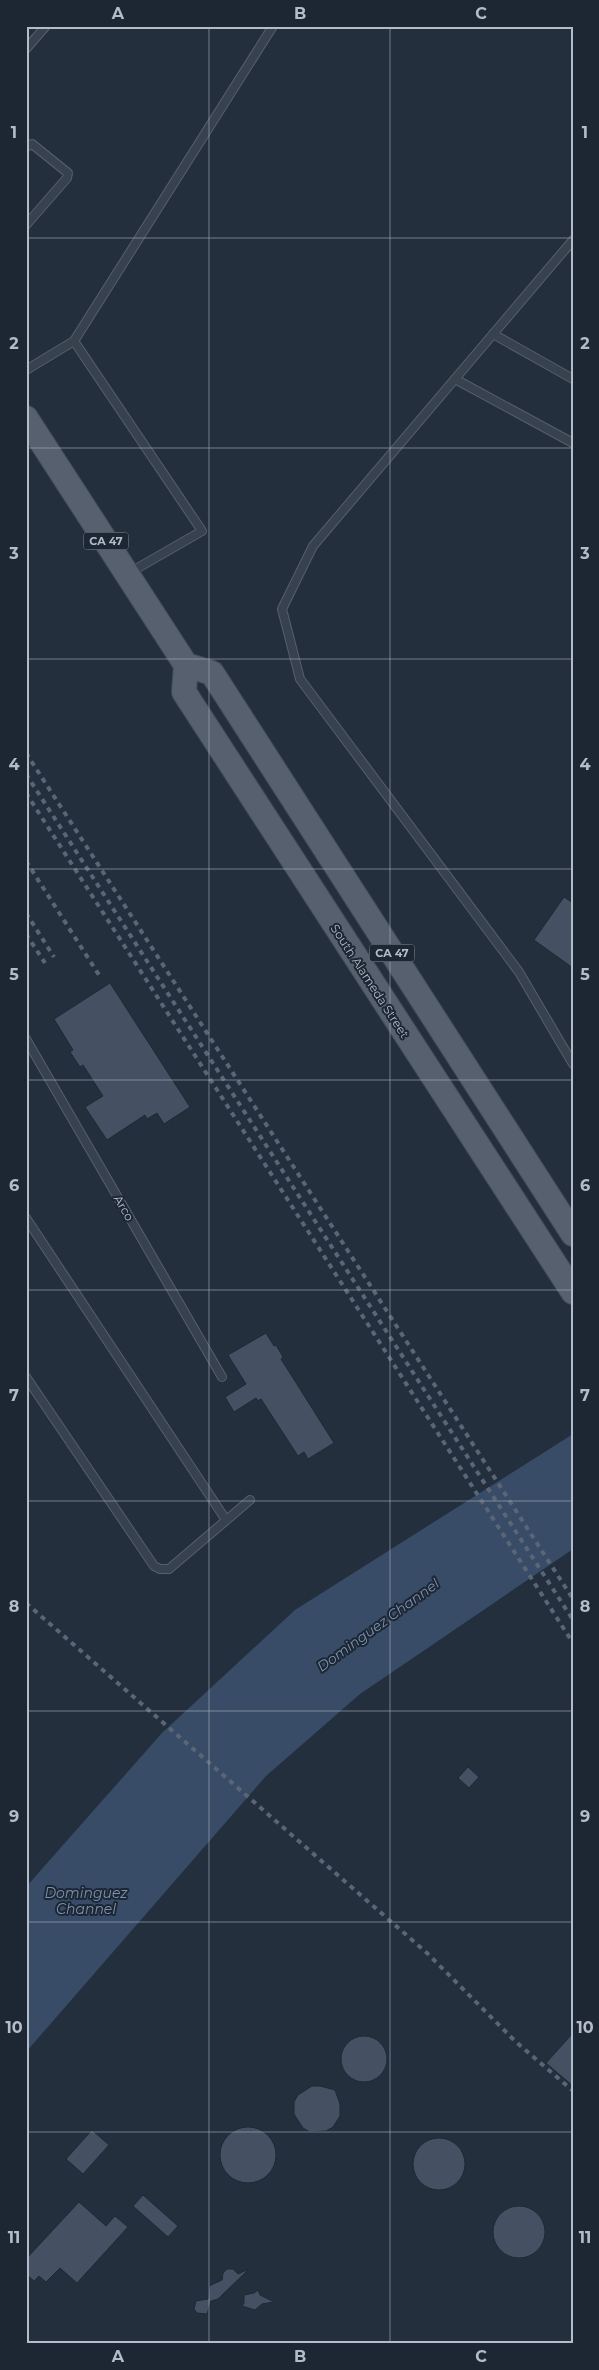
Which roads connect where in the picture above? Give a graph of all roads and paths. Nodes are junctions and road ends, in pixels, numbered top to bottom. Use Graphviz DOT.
graph roads {
  1 [pos="46,26"];
  2 [pos="273,26"];
  3 [pos="26,49"];
  4 [pos="26,147"];
  5 [pos="26,225"];
  6 [pos="573,240"];
  7 [pos="493,334"];
  8 [pos="74,341"];
  9 [pos="26,370"];
  10 [pos="455,379"];
  11 [pos="573,379"];
  12 [pos="26,418"];
  13 [pos="573,443"];
  14 [pos="127,574"];
  15 [pos="186,665"];
  16 [pos="26,1039"];
  17 [pos="573,1064"];
  18 [pos="26,1218"];
  19 [pos="573,1234"];
  20 [pos="573,1292"];
  21 [pos="26,1377"];
  22 [pos="222,1377"];
  23 [pos="250,1500"];
  24 [pos="226,1520"];
  1 -- 3 [label="lane"];
  2 -- 8 [label="lane"];
  4 -- 5 [label="lane"];
  6 -- 7 [label="lane"];
  7 -- 10 [label="lane"];
  7 -- 11 [label="lane"];
  8 -- 9 [label="lane"];
  8 -- 14 [label="lane"];
  10 -- 13 [label="lane"];
  10 -- 17 [label="lane"];
  12 -- 14 [label="main road, CA 47"];
  14 -- 15 [label="main road, CA 47"];
  15 -- 19 [label="main road, CA 47"];
  15 -- 20 [label="main road, South Alameda Street / CA 47"];
  16 -- 22 [label="lane, Arco"];
  18 -- 24 [label="lane"];
  21 -- 24 [label="lane"];
  23 -- 24 [label="lane"];
}
